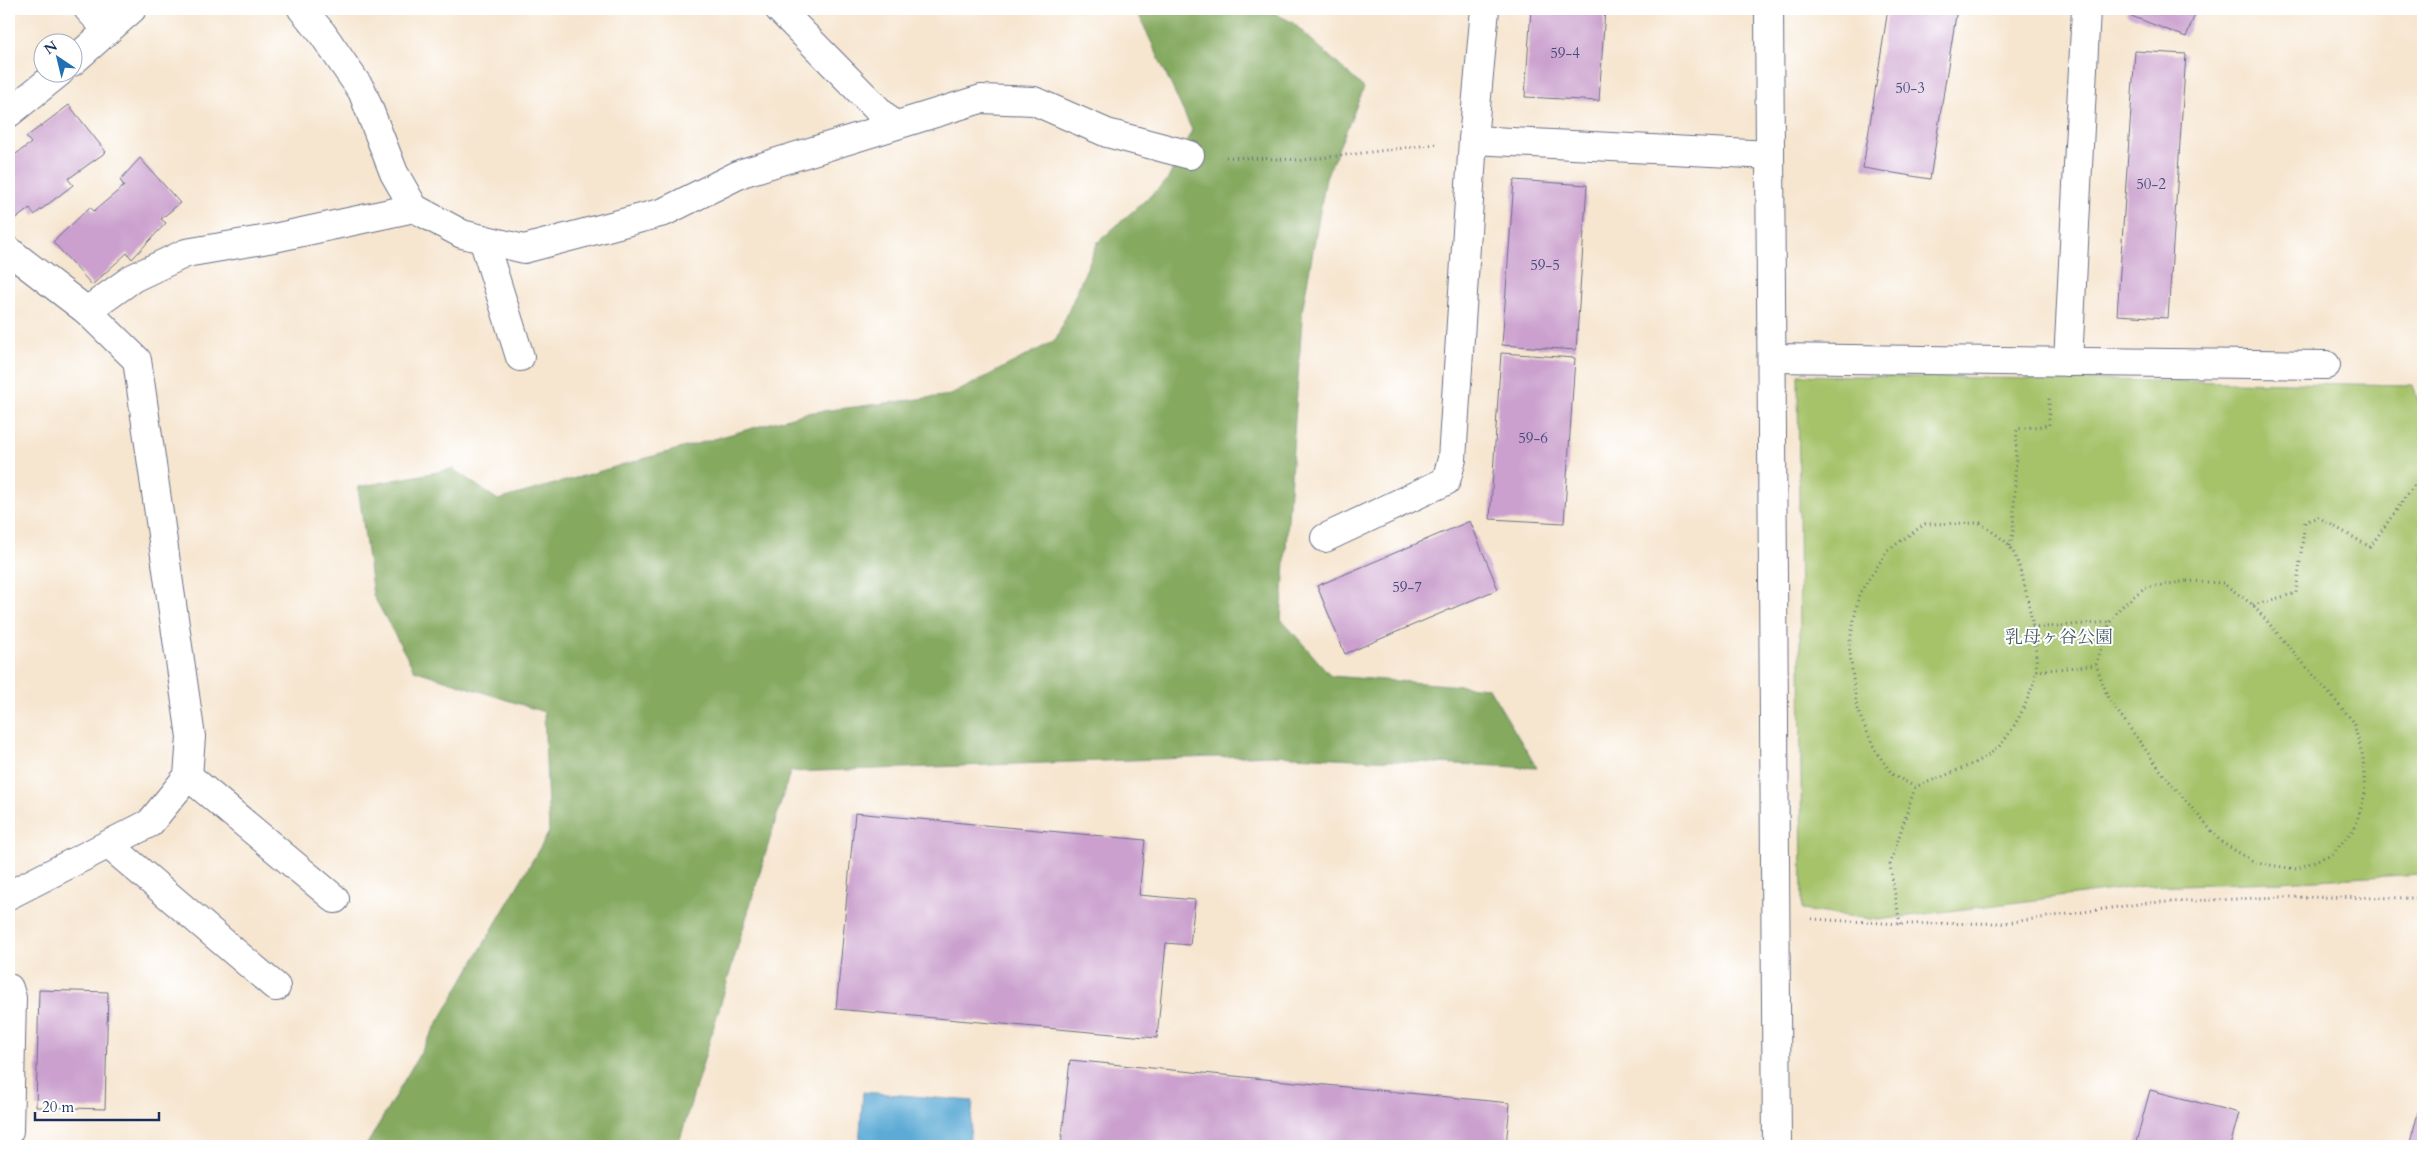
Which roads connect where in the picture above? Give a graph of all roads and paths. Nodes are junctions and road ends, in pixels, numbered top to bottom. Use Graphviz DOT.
graph roads {
  1 [pos="88,9"];
  2 [pos="132,9"];
  3 [pos="302,9"];
  4 [pos="779,9"];
  5 [pos="1485,9"];
  6 [pos="1769,9"];
  7 [pos="2086,9"];
  8 [pos="108,30"];
  9 [pos="82,53"];
  10 [pos="48,82"];
  11 [pos="9,113"];
  12 [pos="893,125"];
  13 [pos="1473,140"];
  14 [pos="1190,155"];
  15 [pos="1770,155"];
  16 [pos="414,208"];
  17 [pos="483,239"];
  18 [pos="9,250"];
  19 [pos="87,312"];
  20 [pos="520,357"];
  21 [pos="1772,358"];
  22 [pos="2058,362"];
  23 [pos="2326,365"];
  24 [pos="2423,473"];
  25 [pos="1325,538"];
  26 [pos="2010,546"];
  27 [pos="2253,605"];
  28 [pos="2110,622"];
  29 [pos="2032,628"];
  30 [pos="2096,666"];
  31 [pos="2036,671"];
  32 [pos="188,776"];
  33 [pos="1914,787"];
  34 [pos="109,845"];
  35 [pos="9,895"];
  36 [pos="2423,898"];
  37 [pos="335,899"];
  38 [pos="1811,919"];
  39 [pos="1900,924"];
  40 [pos="276,987"];
  41 [pos="9,988"];
  42 [pos="9,1131"];
  43 [pos="1777,1146"];
  1 -- 8 [label="street"];
  2 -- 8 [label="street"];
  3 -- 16 [label="street"];
  4 -- 12 [label="street"];
  5 -- 13 [label="street"];
  6 -- 15 [label="street"];
  7 -- 22 [label="street"];
  8 -- 9 [label="street"];
  10 -- 11 [label="street"];
  12 -- 14 [label="street"];
  12 -- 17 [label="street"];
  13 -- 14 [label="path"];
  13 -- 15 [label="street"];
  13 -- 25 [label="street"];
  15 -- 21 [label="street"];
  16 -- 17 [label="street"];
  16 -- 19 [label="street"];
  17 -- 20 [label="street"];
  18 -- 19 [label="street"];
  19 -- 32 [label="street"];
  21 -- 22 [label="street"];
  21 -- 43 [label="street"];
  22 -- 23 [label="street"];
  22 -- 26 [label="path"];
  24 -- 27 [label="path"];
  26 -- 29 [label="path"];
  26 -- 33 [label="path"];
  27 -- 28 [label="path"];
  27 -- 30 [label="path"];
  28 -- 29 [label="path"];
  28 -- 30 [label="path"];
  29 -- 31 [label="path"];
  30 -- 31 [label="path"];
  31 -- 33 [label="path"];
  32 -- 34 [label="street"];
  32 -- 37 [label="street"];
  33 -- 39 [label="path"];
  34 -- 35 [label="street"];
  34 -- 40 [label="street"];
  36 -- 39 [label="path"];
  38 -- 39 [label="path"];
  41 -- 42 [label="street"];
}
